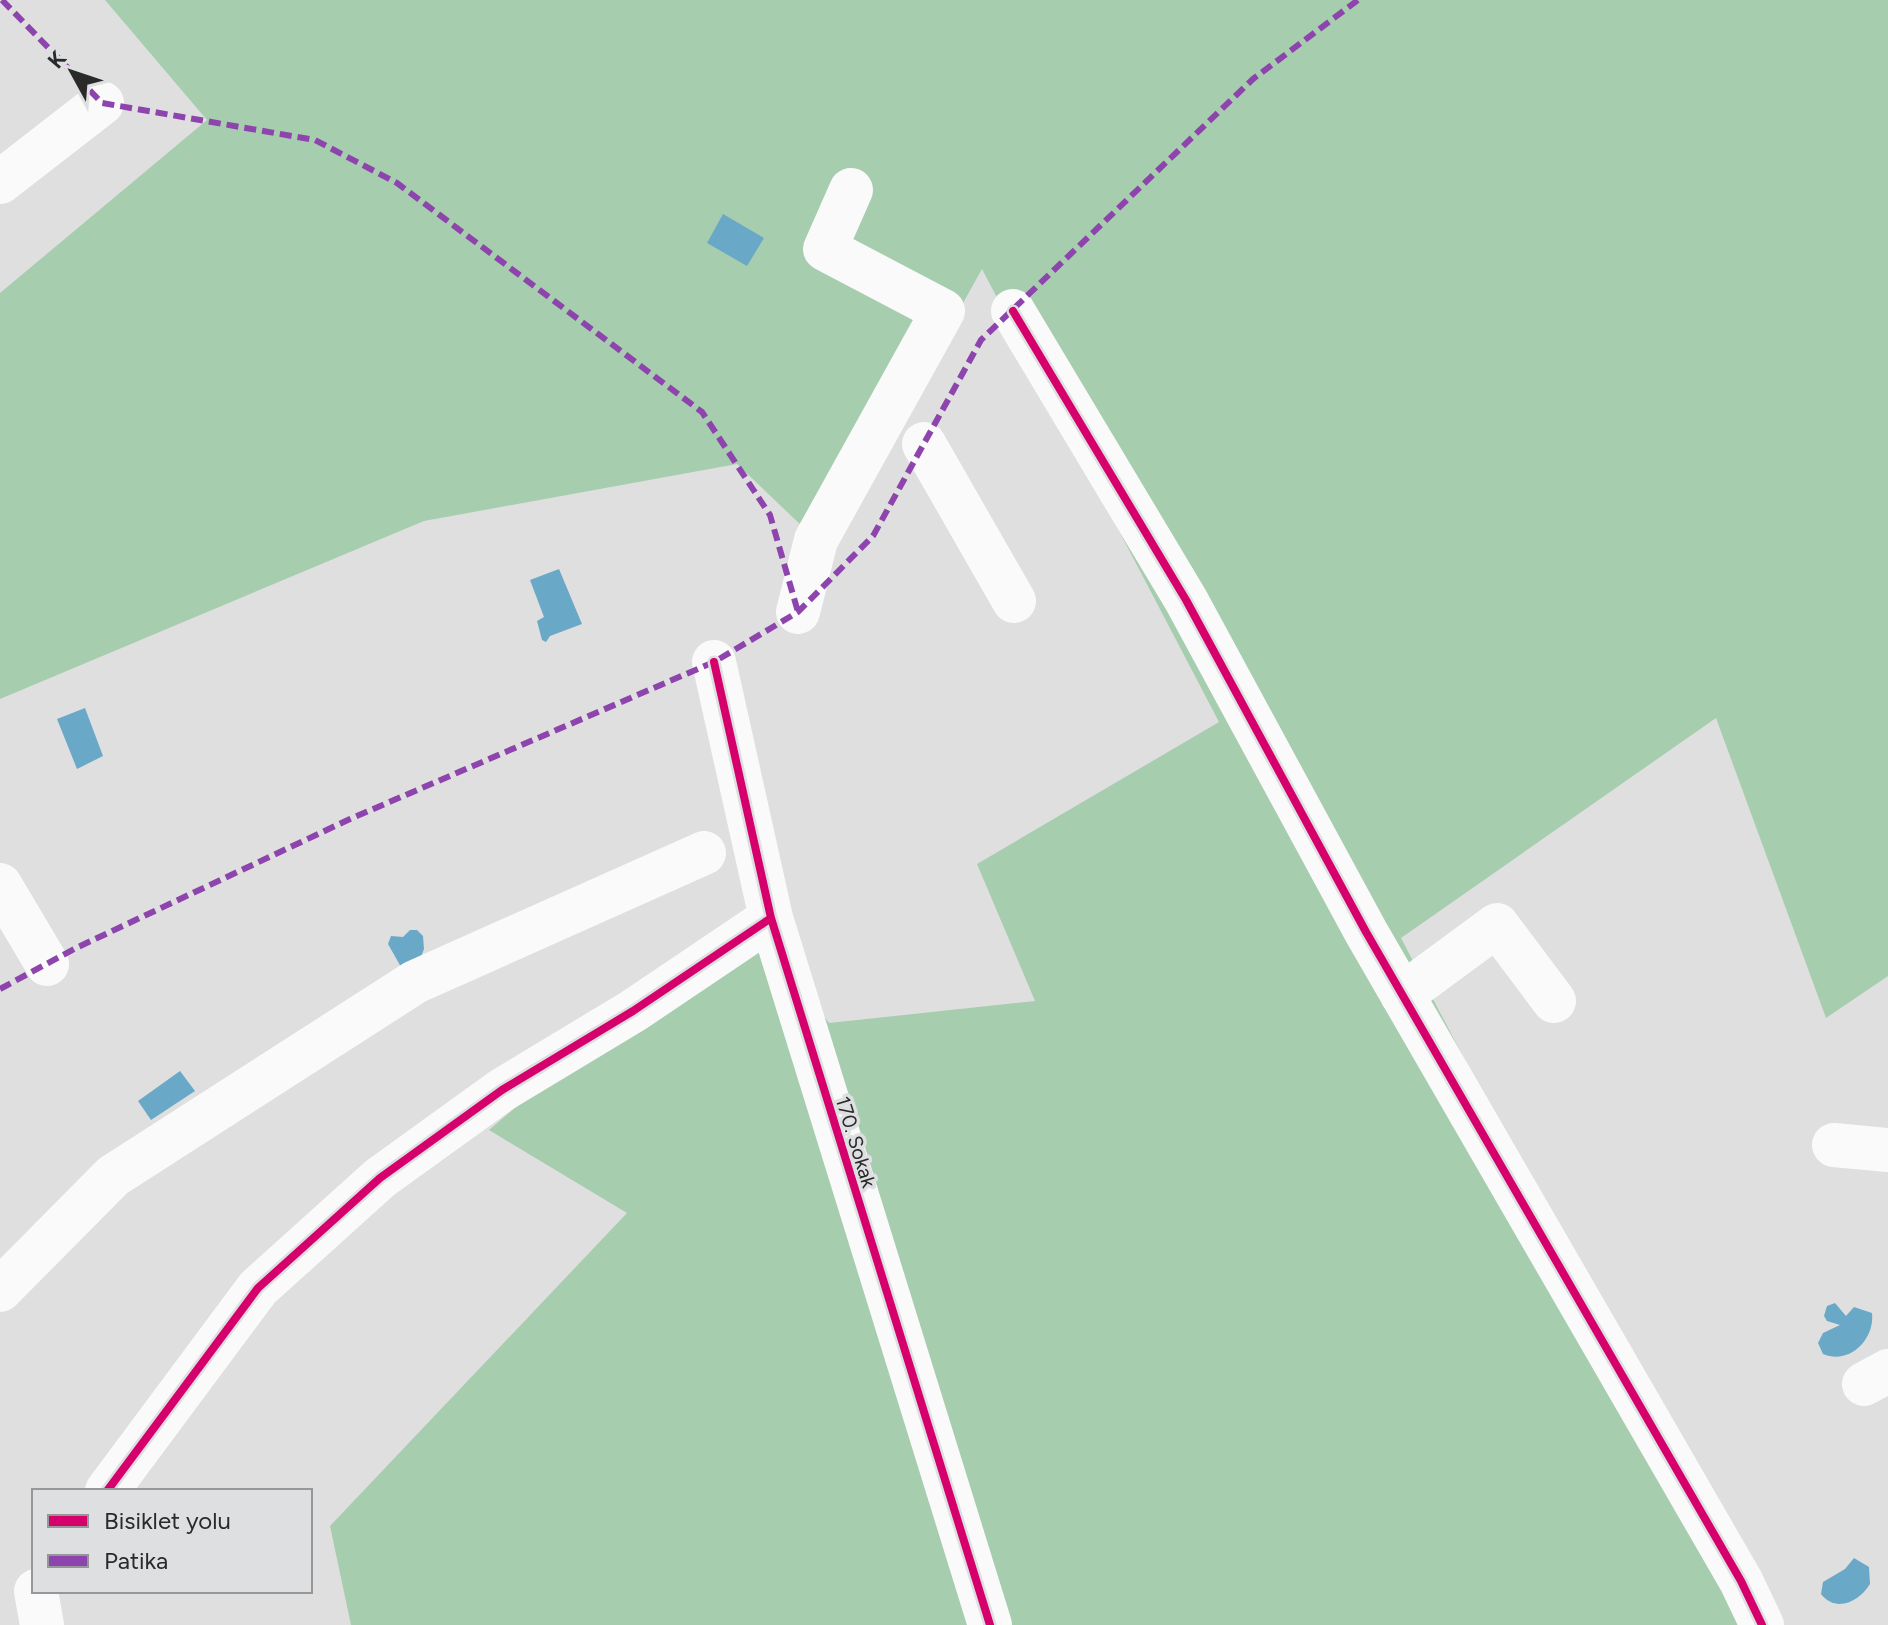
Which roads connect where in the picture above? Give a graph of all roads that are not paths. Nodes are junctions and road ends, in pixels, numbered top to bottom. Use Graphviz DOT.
graph roads {
  1 [pos="102,103"];
  2 [pos="0,182"];
  3 [pos="851,190"];
  4 [pos="1013,311"];
  5 [pos="924,444"];
  6 [pos="1014,601"];
  7 [pos="798,612"];
  8 [pos="714,662"];
  9 [pos="704,853"];
  10 [pos="0,885"];
  11 [pos="771,918"];
  12 [pos="47,964"];
  13 [pos="1402,995"];
  14 [pos="1554,1001"];
  15 [pos="1834,1145"];
  16 [pos="1888,1150"];
  17 [pos="0,1290"];
  18 [pos="108,1489"];
  19 [pos="36,1593"];
  20 [pos="42,1625"];
  21 [pos="990,1625"];
  22 [pos="1762,1625"];
  1 -- 2 [label="street"];
  3 -- 7 [label="street"];
  4 -- 13 [label="street"];
  5 -- 6 [label="street"];
  8 -- 11 [label="street, 170. Sokak"];
  9 -- 17 [label="street"];
  10 -- 12 [label="street"];
  11 -- 18 [label="street"];
  11 -- 21 [label="street, 170. Sokak"];
  13 -- 14 [label="street"];
  13 -- 22 [label="street"];
  15 -- 16 [label="street"];
  19 -- 20 [label="street"];
}
